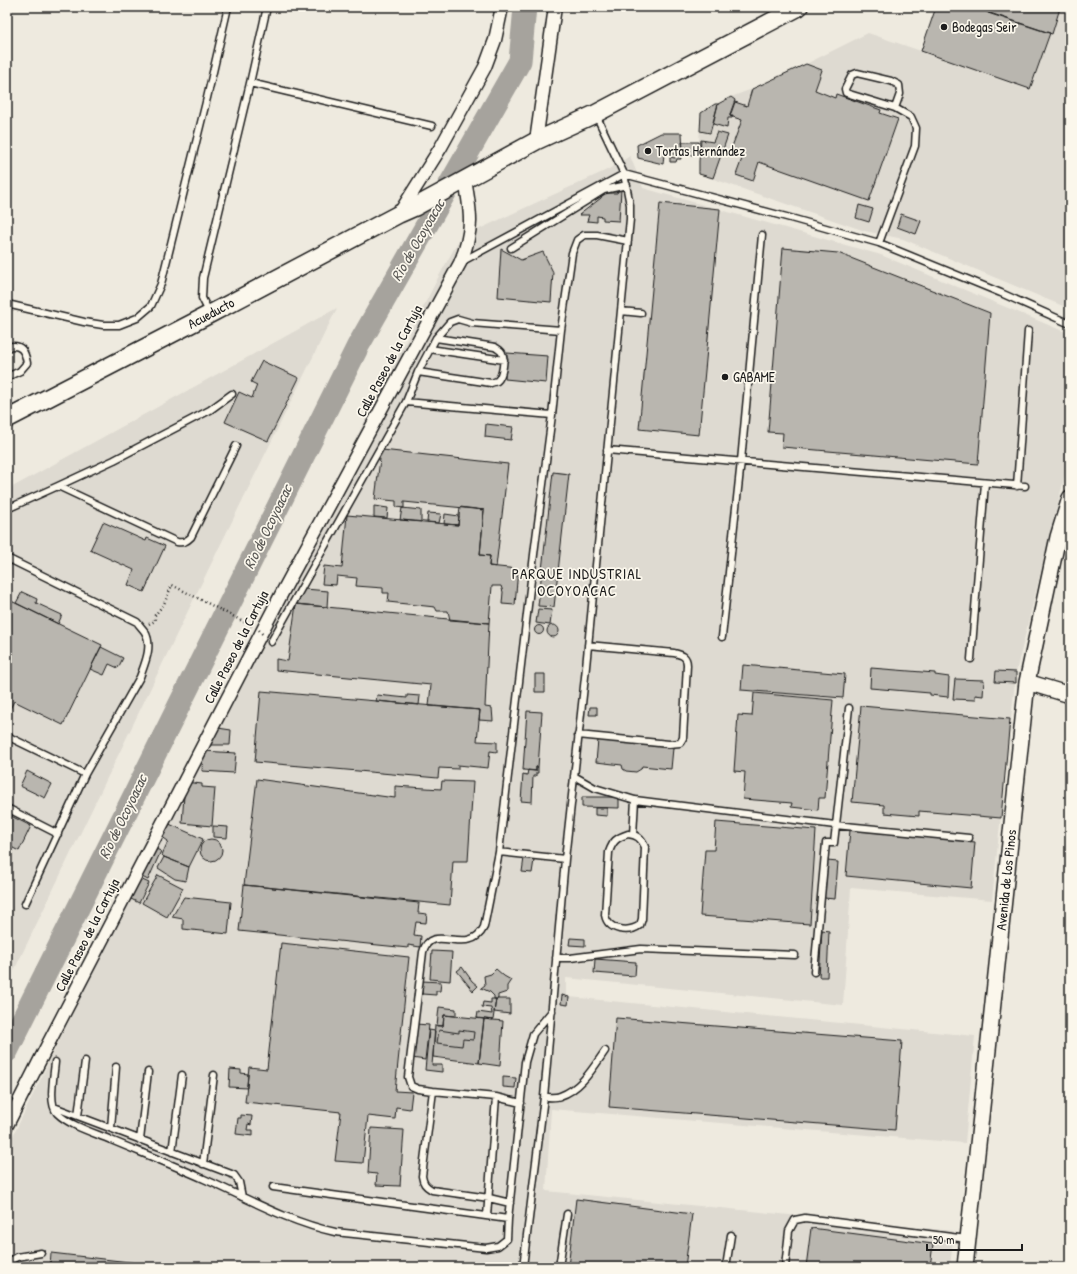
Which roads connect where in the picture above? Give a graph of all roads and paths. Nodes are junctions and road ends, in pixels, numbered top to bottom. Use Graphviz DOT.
graph roads {
  1 [pos="228,7"];
  2 [pos="267,7"];
  3 [pos="502,7"];
  4 [pos="555,7"];
  5 [pos="799,7"];
  6 [pos="250,83"];
  7 [pos="895,108"];
  8 [pos="595,114"];
  9 [pos="432,126"];
  10 [pos="536,141"];
  11 [pos="624,174"];
  12 [pos="460,183"];
  13 [pos="627,185"];
  14 [pos="399,214"];
  15 [pos="762,235"];
  16 [pos="628,241"];
  17 [pos="879,243"];
  18 [pos="511,248"];
  19 [pos="460,263"];
  20 [pos="7,304"];
  21 [pos="621,311"];
  22 [pos="642,312"];
  23 [pos="210,314"];
  24 [pos="1070,324"];
  25 [pos="561,330"];
  26 [pos="1028,331"];
  27 [pos="436,338"];
  28 [pos="7,347"];
  29 [pos="430,349"];
  30 [pos="504,360"];
  31 [pos="418,372"];
  32 [pos="7,377"];
  33 [pos="232,394"];
  34 [pos="406,402"];
  35 [pos="552,415"];
  36 [pos="7,419"];
  37 [pos="236,446"];
  38 [pos="607,450"];
  39 [pos="741,461"];
  40 [pos="985,483"];
  41 [pos="58,486"];
  42 [pos="1017,486"];
  43 [pos="1025,486"];
  44 [pos="1070,498"];
  45 [pos="7,509"];
  46 [pos="7,558"];
  47 [pos="141,628"];
  48 [pos="264,636"];
  49 [pos="722,637"];
  50 [pos="271,642"];
  51 [pos="588,645"];
  52 [pos="971,659"];
  53 [pos="1027,682"];
  54 [pos="1070,695"];
  55 [pos="849,708"];
  56 [pos="578,735"];
  57 [pos="7,736"];
  58 [pos="85,774"];
  59 [pos="574,776"];
  60 [pos="635,800"];
  61 [pos="7,808"];
  62 [pos="835,825"];
  63 [pos="58,834"];
  64 [pos="633,835"];
  65 [pos="969,838"];
  66 [pos="499,852"];
  67 [pos="565,859"];
  68 [pos="25,904"];
  69 [pos="795,955"];
  70 [pos="556,958"];
  71 [pos="814,972"];
  72 [pos="552,1011"];
  73 [pos="605,1051"];
  74 [pos="85,1061"];
  75 [pos="55,1062"];
  76 [pos="116,1068"];
  77 [pos="148,1072"];
  78 [pos="182,1075"];
  79 [pos="214,1075"];
  80 [pos="433,1091"];
  81 [pos="496,1097"];
  82 [pos="544,1097"];
  83 [pos="521,1102"];
  84 [pos="54,1107"];
  85 [pos="78,1116"];
  86 [pos="7,1125"];
  87 [pos="111,1128"];
  88 [pos="140,1140"];
  89 [pos="172,1152"];
  90 [pos="203,1164"];
  91 [pos="273,1187"];
  92 [pos="242,1197"];
  93 [pos="489,1198"];
  94 [pos="510,1203"];
  95 [pos="567,1214"];
  96 [pos="487,1216"];
  97 [pos="508,1220"];
  98 [pos="731,1235"];
  99 [pos="969,1239"];
  100 [pos="41,1252"];
  101 [pos="7,1263"];
  102 [pos="523,1267"];
  103 [pos="559,1267"];
  104 [pos="726,1267"];
  105 [pos="785,1267"];
  106 [pos="965,1267"];
  1 -- 20 [label="lane"];
  2 -- 6 [label="lane"];
  3 -- 14 [label="street"];
  4 -- 10 [label="street"];
  5 -- 8 [label="main road, Acueducto"];
  6 -- 9 [label="lane"];
  6 -- 23 [label="lane"];
  7 -- 7 [label="lane"];
  7 -- 17 [label="lane"];
  8 -- 10 [label="main road, Acueducto"];
  8 -- 11 [label="lane"];
  10 -- 12 [label="main road, Acueducto"];
  11 -- 13 [label="lane"];
  11 -- 17 [label="lane"];
  11 -- 19 [label="lane"];
  12 -- 14 [label="main road, Acueducto"];
  12 -- 19 [label="street, Calle Paseo de la Cartuja"];
  13 -- 16 [label="lane"];
  13 -- 18 [label="lane"];
  14 -- 23 [label="main road, Acueducto"];
  15 -- 39 [label="lane"];
  16 -- 21 [label="lane"];
  16 -- 25 [label="lane"];
  17 -- 24 [label="lane"];
  19 -- 86 [label="street, Calle Paseo de la Cartuja"];
  21 -- 22 [label="lane"];
  21 -- 38 [label="lane"];
  23 -- 36 [label="main road, Acueducto"];
  25 -- 27 [label="lane"];
  25 -- 35 [label="lane"];
  26 -- 42 [label="lane"];
  27 -- 29 [label="lane"];
  27 -- 30 [label="lane"];
  28 -- 32 [label="lane"];
  29 -- 30 [label="lane"];
  29 -- 31 [label="lane"];
  30 -- 31 [label="lane"];
  31 -- 34 [label="lane"];
  33 -- 41 [label="lane"];
  34 -- 35 [label="lane"];
  34 -- 50 [label="lane"];
  35 -- 66 [label="lane"];
  37 -- 41 [label="lane"];
  38 -- 39 [label="lane"];
  38 -- 51 [label="lane"];
  39 -- 40 [label="lane"];
  39 -- 49 [label="lane"];
  40 -- 42 [label="lane"];
  40 -- 52 [label="lane"];
  41 -- 45 [label="lane"];
  42 -- 43 [label="lane"];
  44 -- 53 [label="street, Avenida de los Pinos"];
  46 -- 47 [label="lane"];
  47 -- 48 [label="path, bridge"];
  47 -- 58 [label="lane"];
  51 -- 56 [label="lane"];
  51 -- 56 [label="lane"];
  53 -- 54 [label="street"];
  53 -- 99 [label="street, Avenida de los Pinos"];
  55 -- 62 [label="lane"];
  56 -- 59 [label="lane"];
  57 -- 58 [label="lane"];
  58 -- 63 [label="lane"];
  59 -- 60 [label="lane"];
  59 -- 67 [label="lane"];
  60 -- 62 [label="lane"];
  60 -- 64 [label="lane"];
  61 -- 63 [label="lane"];
  62 -- 65 [label="lane"];
  62 -- 71 [label="lane"];
  63 -- 68 [label="lane"];
  64 -- 64 [label="lane"];
  66 -- 67 [label="lane"];
  66 -- 80 [label="lane"];
  67 -- 70 [label="lane"];
  69 -- 70 [label="lane"];
  70 -- 72 [label="lane"];
  72 -- 82 [label="lane"];
  72 -- 83 [label="lane"];
  73 -- 82 [label="lane"];
  74 -- 85 [label="lane"];
  75 -- 84 [label="lane"];
  76 -- 87 [label="lane"];
  77 -- 88 [label="lane"];
  78 -- 89 [label="lane"];
  79 -- 90 [label="lane"];
  80 -- 81 [label="lane"];
  80 -- 93 [label="lane"];
  81 -- 83 [label="lane"];
  81 -- 93 [label="lane"];
  82 -- 102 [label="lane"];
  83 -- 94 [label="lane"];
  84 -- 85 [label="lane"];
  84 -- 92 [label="lane"];
  85 -- 87 [label="lane"];
  87 -- 88 [label="lane"];
  88 -- 89 [label="lane"];
  89 -- 90 [label="lane"];
  90 -- 92 [label="lane"];
  91 -- 96 [label="lane"];
  92 -- 97 [label="lane"];
  93 -- 94 [label="lane"];
  93 -- 96 [label="lane"];
  94 -- 97 [label="lane"];
  95 -- 103 [label="lane"];
  96 -- 97 [label="lane"];
  98 -- 104 [label="lane"];
  99 -- 105 [label="lane"];
  99 -- 106 [label="street, Avenida de los Pinos"];
  100 -- 101 [label="lane"];
}
